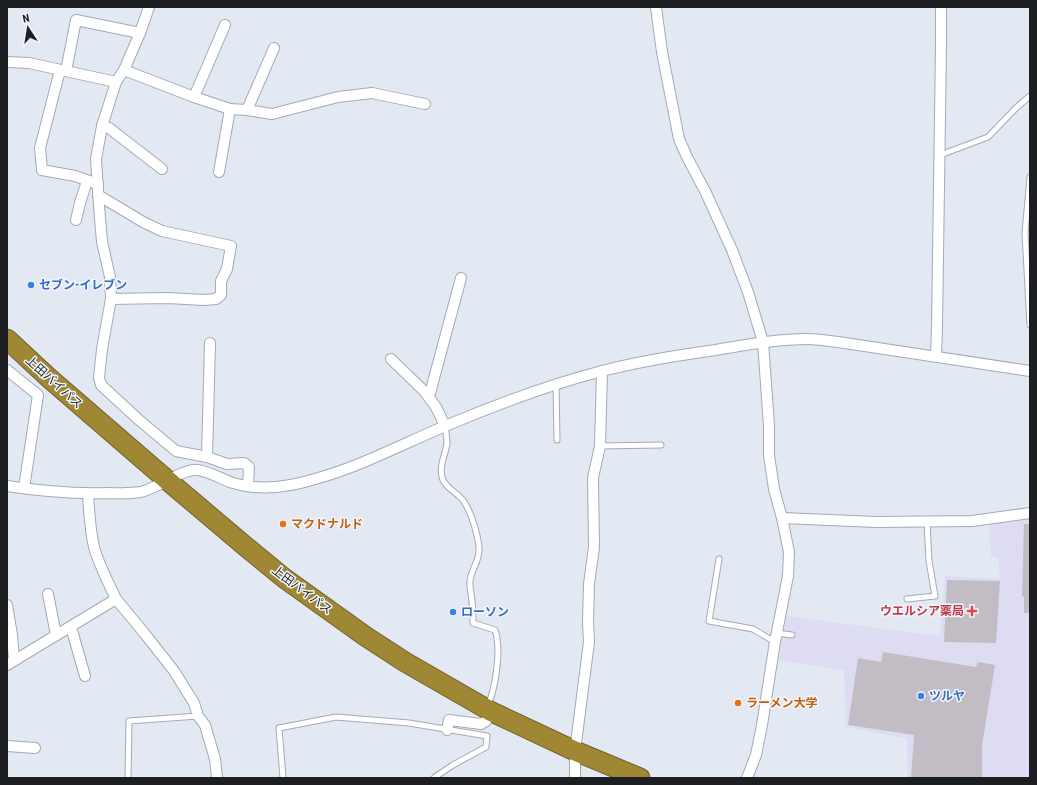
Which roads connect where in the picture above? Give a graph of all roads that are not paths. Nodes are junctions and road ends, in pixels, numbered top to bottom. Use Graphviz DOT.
graph roads {
  1 [pos="149,7"];
  2 [pos="656,7"];
  3 [pos="941,7"];
  4 [pos="225,26"];
  5 [pos="140,33"];
  6 [pos="274,48"];
  7 [pos="7,62"];
  8 [pos="124,70"];
  9 [pos="63,71"];
  10 [pos="116,82"];
  11 [pos="1030,96"];
  12 [pos="194,97"];
  13 [pos="425,104"];
  14 [pos="230,109"];
  15 [pos="247,110"];
  16 [pos="102,126"];
  17 [pos="940,155"];
  18 [pos="162,169"];
  19 [pos="219,172"];
  20 [pos="1030,177"];
  21 [pos="87,180"];
  22 [pos="98,184"];
  23 [pos="98,195"];
  24 [pos="76,220"];
  25 [pos="461,278"];
  26 [pos="111,299"];
  27 [pos="1030,325"];
  28 [pos="7,339"];
  29 [pos="763,342"];
  30 [pos="210,343"];
  31 [pos="936,356"];
  32 [pos="391,359"];
  33 [pos="7,370"];
  34 [pos="602,371"];
  35 [pos="1030,371"];
  36 [pos="49,378"];
  37 [pos="556,385"];
  38 [pos="38,395"];
  39 [pos="429,397"];
  40 [pos="445,426"];
  41 [pos="557,440"];
  42 [pos="661,445"];
  43 [pos="600,446"];
  44 [pos="207,457"];
  45 [pos="167,480"];
  46 [pos="7,486"];
  47 [pos="248,486"];
  48 [pos="24,488"];
  49 [pos="88,494"];
  50 [pos="1030,513"];
  51 [pos="782,518"];
  52 [pos="926,521"];
  53 [pos="719,560"];
  54 [pos="48,594"];
  55 [pos="906,599"];
  56 [pos="116,600"];
  57 [pos="7,605"];
  58 [pos="71,627"];
  59 [pos="56,635"];
  60 [pos="792,635"];
  61 [pos="775,637"];
  62 [pos="10,662"];
  63 [pos="85,676"];
  64 [pos="489,710"];
  65 [pos="198,716"];
  66 [pos="447,730"];
  67 [pos="7,746"];
  68 [pos="35,748"];
  69 [pos="575,751"];
  70 [pos="128,778"];
  71 [pos="217,778"];
  72 [pos="283,778"];
  73 [pos="434,778"];
  74 [pos="575,778"];
  75 [pos="640,778"];
  76 [pos="747,778"];
  1 -- 5 [label="street"];
  2 -- 29 [label="street"];
  3 -- 17 [label="street"];
  4 -- 12 [label="street"];
  5 -- 8 [label="street"];
  5 -- 9 [label="street"];
  6 -- 15 [label="street"];
  7 -- 9 [label="street"];
  8 -- 10 [label="street"];
  8 -- 12 [label="street"];
  9 -- 10 [label="street"];
  9 -- 21 [label="street"];
  10 -- 16 [label="street"];
  11 -- 17 [label="lane"];
  12 -- 14 [label="street"];
  13 -- 15 [label="street"];
  14 -- 15 [label="street"];
  14 -- 19 [label="street"];
  16 -- 18 [label="street"];
  16 -- 22 [label="street"];
  17 -- 31 [label="street"];
  20 -- 27 [label="lane"];
  21 -- 22 [label="street"];
  21 -- 24 [label="street"];
  22 -- 23 [label="street"];
  23 -- 26 [label="street"];
  23 -- 26 [label="street"];
  25 -- 39 [label="street"];
  26 -- 44 [label="street"];
  28 -- 36 [label="highway, 上田バイパス"];
  29 -- 31 [label="street"];
  29 -- 34 [label="street"];
  29 -- 51 [label="street"];
  30 -- 44 [label="street"];
  31 -- 35 [label="street"];
  32 -- 39 [label="street"];
  33 -- 38 [label="street"];
  34 -- 37 [label="street"];
  34 -- 43 [label="street"];
  36 -- 38 [label="street"];
  36 -- 45 [label="highway, 上田バイパス"];
  37 -- 40 [label="street"];
  37 -- 41 [label="lane"];
  38 -- 48 [label="street"];
  39 -- 40 [label="street"];
  40 -- 47 [label="street"];
  40 -- 64 [label="lane"];
  42 -- 43 [label="lane"];
  43 -- 69 [label="street"];
  44 -- 47 [label="street"];
  45 -- 47 [label="street"];
  45 -- 49 [label="street"];
  45 -- 64 [label="highway, 上田バイパス"];
  46 -- 48 [label="street"];
  48 -- 49 [label="street"];
  49 -- 56 [label="street"];
  50 -- 52 [label="street"];
  51 -- 52 [label="street"];
  51 -- 61 [label="street"];
  52 -- 55 [label="lane"];
  53 -- 61 [label="lane"];
  54 -- 59 [label="street"];
  56 -- 58 [label="street"];
  56 -- 65 [label="street"];
  57 -- 62 [label="street"];
  58 -- 59 [label="street"];
  58 -- 63 [label="street"];
  59 -- 62 [label="street"];
  60 -- 61 [label="lane"];
  61 -- 76 [label="street"];
  64 -- 66 [label="street"];
  64 -- 69 [label="highway, 上田バイパス"];
  65 -- 70 [label="lane"];
  65 -- 71 [label="street"];
  66 -- 72 [label="lane"];
  66 -- 73 [label="lane"];
  67 -- 68 [label="street"];
  69 -- 74 [label="street"];
  69 -- 75 [label="highway, 上田バイパス"];
}
